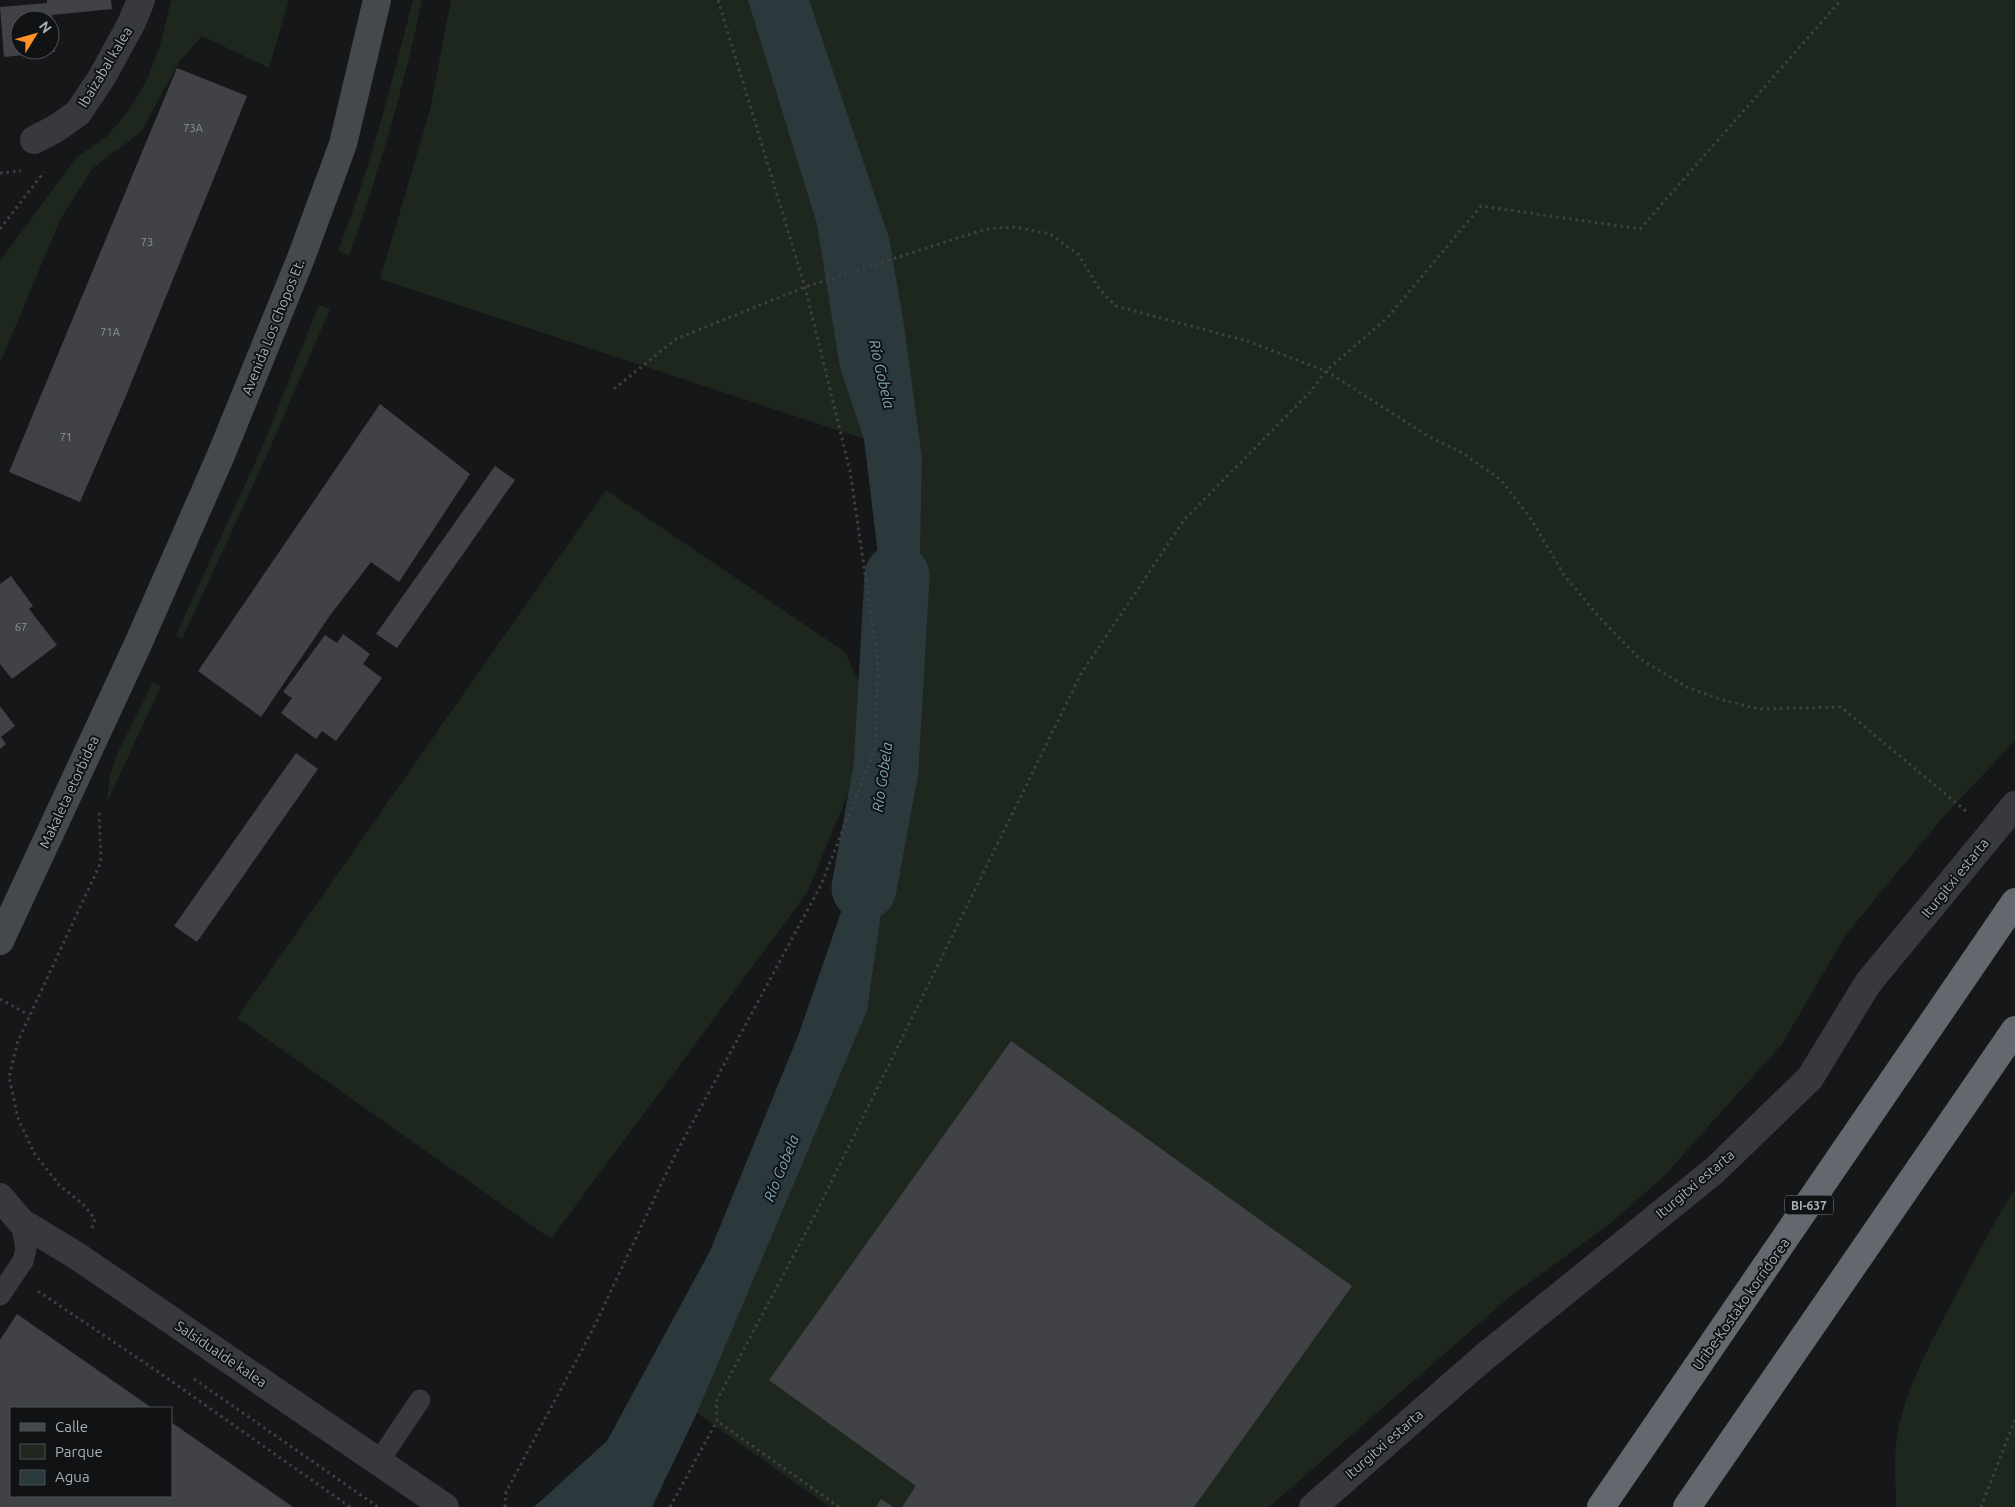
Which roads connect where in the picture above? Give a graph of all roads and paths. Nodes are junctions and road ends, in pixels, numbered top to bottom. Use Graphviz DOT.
graph roads {
  1 [pos="140,0"];
  2 [pos="377,0"];
  3 [pos="718,0"];
  4 [pos="1840,0"];
  5 [pos="34,140"];
  6 [pos="47,168"];
  7 [pos="0,229"];
  8 [pos="806,287"];
  9 [pos="1326,371"];
  10 [pos="614,389"];
  11 [pos="138,644"];
  12 [pos="2015,805"];
  13 [pos="99,817"];
  14 [pos="1991,834"];
  15 [pos="2015,902"];
  16 [pos="0,941"];
  17 [pos="0,999"];
  18 [pos="30,1015"];
  19 [pos="2015,1030"];
  20 [pos="0,1197"];
  21 [pos="21,1222"];
  22 [pos="89,1234"];
  23 [pos="14,1275"];
  24 [pos="0,1295"];
  25 [pos="194,1378"];
  26 [pos="420,1400"];
  27 [pos="717,1420"];
  28 [pos="2015,1420"];
  29 [pos="379,1461"];
  30 [pos="350,1507"];
  31 [pos="378,1507"];
  32 [pos="445,1507"];
  33 [pos="505,1507"];
  34 [pos="670,1507"];
  35 [pos="838,1507"];
  36 [pos="1314,1507"];
  37 [pos="1601,1507"];
  38 [pos="1687,1507"];
  39 [pos="1981,1507"];
  1 -- 5 [label="street, Ibaizabal kalea"];
  2 -- 11 [label="street, Avenida Los Chopos Et."];
  3 -- 8 [label="path"];
  4 -- 9 [label="path"];
  6 -- 7 [label="path"];
  8 -- 9 [label="path"];
  8 -- 10 [label="path"];
  8 -- 33 [label="path"];
  9 -- 14 [label="path"];
  9 -- 27 [label="path"];
  11 -- 16 [label="street, Makaleta etorbidea"];
  12 -- 14 [label="street, Iturgitxi estarta"];
  13 -- 18 [label="path"];
  14 -- 36 [label="street, Iturgitxi estarta"];
  15 -- 37 [label="highway, Uribe-Kostako korridorea / BI-637"];
  17 -- 18 [label="path"];
  18 -- 22 [label="path"];
  19 -- 38 [label="highway"];
  20 -- 21 [label="street, Salsidualde kalea"];
  21 -- 23 [label="lane"];
  21 -- 29 [label="street, Salsidualde kalea"];
  23 -- 24 [label="lane"];
  23 -- 30 [label="path"];
  25 -- 31 [label="path"];
  26 -- 29 [label="lane"];
  27 -- 34 [label="path"];
  27 -- 35 [label="path"];
  28 -- 39 [label="path"];
  29 -- 32 [label="street, Salsidualde kalea"];
}
